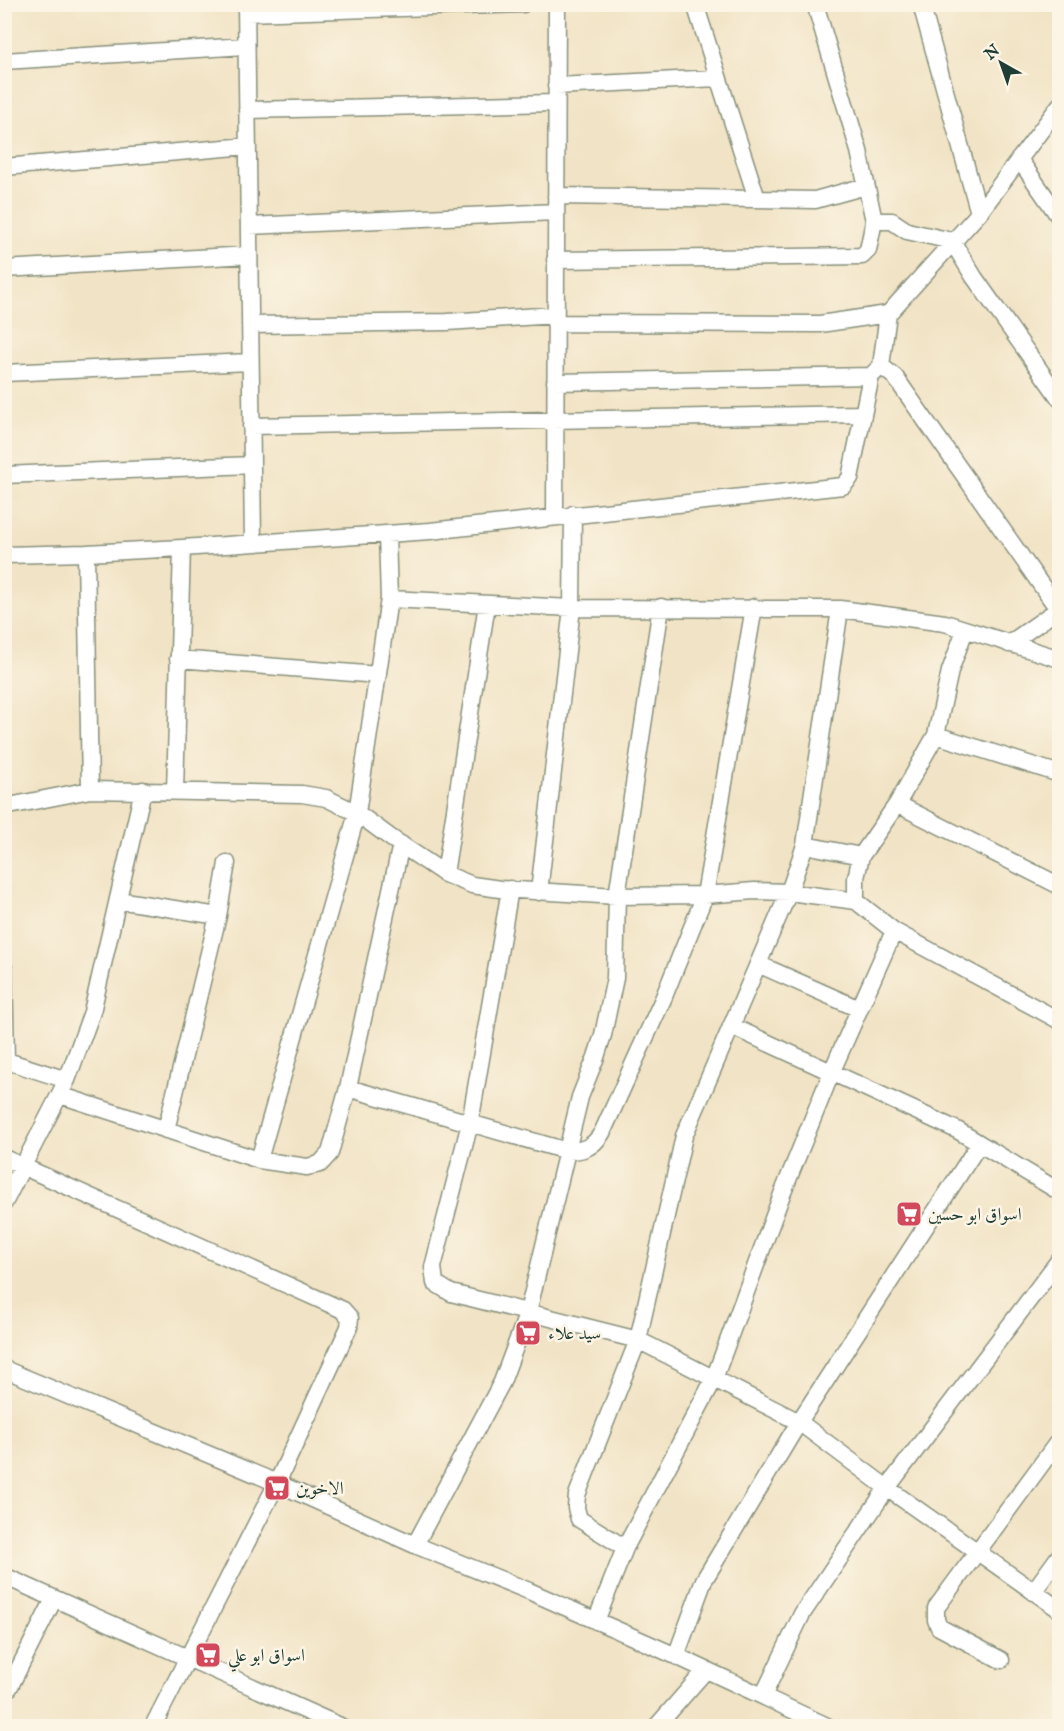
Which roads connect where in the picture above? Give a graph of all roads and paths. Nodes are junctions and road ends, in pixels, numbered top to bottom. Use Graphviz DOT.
graph roads {
  1 [pos="523,4"];
  2 [pos="556,4"];
  3 [pos="695,4"];
  4 [pos="815,4"];
  5 [pos="921,4"];
  6 [pos="246,9"];
  7 [pos="246,46"];
  8 [pos="4,61"];
  9 [pos="718,78"];
  10 [pos="556,94"];
  11 [pos="1059,105"];
  12 [pos="247,110"];
  13 [pos="248,146"];
  14 [pos="1019,159"];
  15 [pos="4,167"];
  16 [pos="866,186"];
  17 [pos="757,199"];
  18 [pos="556,204"];
  19 [pos="979,213"];
  20 [pos="1059,218"];
  21 [pos="874,221"];
  22 [pos="249,226"];
  23 [pos="952,241"];
  24 [pos="249,255"];
  25 [pos="555,260"];
  26 [pos="4,269"];
  27 [pos="888,314"];
  28 [pos="555,319"];
  29 [pos="250,325"];
  30 [pos="250,362"];
  31 [pos="876,371"];
  32 [pos="4,374"];
  33 [pos="555,382"];
  34 [pos="1059,399"];
  35 [pos="863,414"];
  36 [pos="555,419"];
  37 [pos="251,426"];
  38 [pos="252,465"];
  39 [pos="4,475"];
  40 [pos="573,514"];
  41 [pos="555,516"];
  42 [pos="387,534"];
  43 [pos="253,542"];
  44 [pos="182,548"];
  45 [pos="86,553"];
  46 [pos="4,555"];
  47 [pos="389,600"];
  48 [pos="487,604"];
  49 [pos="661,607"];
  50 [pos="572,608"];
  51 [pos="754,608"];
  52 [pos="1059,608"];
  53 [pos="840,609"];
  54 [pos="965,630"];
  55 [pos="1009,644"];
  56 [pos="178,659"];
  57 [pos="1059,659"];
  58 [pos="378,675"];
  59 [pos="936,735"];
  60 [pos="1059,774"];
  61 [pos="90,790"];
  62 [pos="143,790"];
  63 [pos="175,790"];
  64 [pos="897,804"];
  65 [pos="4,807"];
  66 [pos="357,813"];
  67 [pos="401,844"];
  68 [pos="805,845"];
  69 [pos="861,856"];
  70 [pos="227,863"];
  71 [pos="446,874"];
  72 [pos="1059,886"];
  73 [pos="510,889"];
  74 [pos="539,892"];
  75 [pos="789,892"];
  76 [pos="705,895"];
  77 [pos="617,896"];
  78 [pos="118,900"];
  79 [pos="856,901"];
  80 [pos="218,916"];
  81 [pos="894,931"];
  82 [pos="758,964"];
  83 [pos="4,968"];
  84 [pos="859,1009"];
  85 [pos="1059,1020"];
  86 [pos="731,1026"];
  87 [pos="5,1060"];
  88 [pos="832,1071"];
  89 [pos="64,1088"];
  90 [pos="348,1088"];
  91 [pos="470,1123"];
  92 [pos="166,1130"];
  93 [pos="980,1144"];
  94 [pos="567,1151"];
  95 [pos="4,1158"];
  96 [pos="259,1160"];
  97 [pos="23,1166"];
  98 [pos="1059,1192"];
  99 [pos="4,1203"];
  100 [pos="1059,1259"];
  101 [pos="528,1312"];
  102 [pos="638,1340"];
  103 [pos="4,1369"];
  104 [pos="714,1379"];
  105 [pos="799,1422"];
  106 [pos="1059,1439"];
  107 [pos="277,1483"];
  108 [pos="887,1488"];
  109 [pos="415,1545"];
  110 [pos="625,1548"];
  111 [pos="976,1552"];
  112 [pos="1059,1555"];
  113 [pos="4,1576"];
  114 [pos="1033,1592"];
  115 [pos="54,1599"];
  116 [pos="1059,1610"];
  117 [pos="596,1621"];
  118 [pos="675,1656"];
  119 [pos="188,1660"];
  120 [pos="1001,1660"];
  121 [pos="706,1670"];
  122 [pos="9,1688"];
  123 [pos="763,1696"];
  124 [pos="153,1726"];
  125 [pos="340,1726"];
  126 [pos="657,1726"];
  127 [pos="827,1726"];
  1 -- 6 [label="street"];
  2 -- 10 [label="street"];
  3 -- 9 [label="street"];
  4 -- 16 [label="street"];
  5 -- 19 [label="street"];
  6 -- 7 [label="street"];
  7 -- 8 [label="street"];
  7 -- 12 [label="street"];
  9 -- 10 [label="street"];
  9 -- 17 [label="street"];
  10 -- 12 [label="street"];
  10 -- 18 [label="street"];
  11 -- 14 [label="street"];
  12 -- 13 [label="street"];
  13 -- 15 [label="street"];
  13 -- 22 [label="street"];
  14 -- 19 [label="street"];
  14 -- 20 [label="street"];
  16 -- 17 [label="street"];
  16 -- 21 [label="street"];
  17 -- 18 [label="street"];
  18 -- 22 [label="street"];
  18 -- 25 [label="street"];
  19 -- 23 [label="street"];
  21 -- 23 [label="street"];
  21 -- 25 [label="street"];
  22 -- 24 [label="street"];
  23 -- 27 [label="street"];
  23 -- 34 [label="street"];
  24 -- 26 [label="street"];
  24 -- 29 [label="street"];
  25 -- 28 [label="street"];
  27 -- 28 [label="street"];
  27 -- 31 [label="street"];
  28 -- 29 [label="street"];
  28 -- 33 [label="street"];
  29 -- 30 [label="street"];
  30 -- 32 [label="street"];
  30 -- 37 [label="street"];
  31 -- 33 [label="street"];
  31 -- 35 [label="street"];
  31 -- 52 [label="street"];
  33 -- 36 [label="street"];
  35 -- 36 [label="street"];
  35 -- 40 [label="street"];
  36 -- 37 [label="street"];
  36 -- 41 [label="street"];
  37 -- 38 [label="street"];
  38 -- 39 [label="street"];
  38 -- 43 [label="street"];
  40 -- 41 [label="street"];
  40 -- 50 [label="street"];
  41 -- 42 [label="street"];
  42 -- 43 [label="street"];
  42 -- 47 [label="street"];
  43 -- 44 [label="street"];
  44 -- 45 [label="street"];
  44 -- 56 [label="street"];
  45 -- 46 [label="street"];
  45 -- 61 [label="street"];
  47 -- 48 [label="street"];
  47 -- 58 [label="street"];
  48 -- 50 [label="street"];
  48 -- 71 [label="street"];
  49 -- 50 [label="street"];
  49 -- 51 [label="street"];
  49 -- 77 [label="street"];
  50 -- 74 [label="street"];
  51 -- 53 [label="street"];
  51 -- 76 [label="street"];
  52 -- 55 [label="street"];
  53 -- 54 [label="street"];
  53 -- 68 [label="street"];
  54 -- 55 [label="street"];
  54 -- 59 [label="street"];
  55 -- 57 [label="street"];
  56 -- 58 [label="street"];
  56 -- 63 [label="street"];
  58 -- 66 [label="street"];
  59 -- 60 [label="street"];
  59 -- 64 [label="street"];
  61 -- 62 [label="street"];
  61 -- 65 [label="street"];
  62 -- 63 [label="street"];
  62 -- 78 [label="street"];
  63 -- 66 [label="street"];
  64 -- 69 [label="street"];
  64 -- 72 [label="street"];
  66 -- 67 [label="street"];
  66 -- 96 [label="street"];
  67 -- 71 [label="street"];
  67 -- 90 [label="street"];
  68 -- 69 [label="street"];
  68 -- 75 [label="street"];
  69 -- 79 [label="street"];
  70 -- 80 [label="street"];
  71 -- 73 [label="street"];
  73 -- 74 [label="street"];
  73 -- 91 [label="street"];
  74 -- 77 [label="street"];
  75 -- 76 [label="street"];
  75 -- 79 [label="street"];
  75 -- 82 [label="street"];
  76 -- 77 [label="street"];
  76 -- 94 [label="street"];
  77 -- 94 [label="street"];
  78 -- 80 [label="street"];
  78 -- 89 [label="street"];
  79 -- 81 [label="street"];
  80 -- 92 [label="street"];
  81 -- 84 [label="street"];
  81 -- 85 [label="street"];
  82 -- 84 [label="street"];
  82 -- 86 [label="street"];
  83 -- 87 [label="street"];
  84 -- 88 [label="street"];
  86 -- 88 [label="street"];
  86 -- 102 [label="street"];
  87 -- 89 [label="street"];
  88 -- 93 [label="street"];
  88 -- 104 [label="street"];
  89 -- 92 [label="street"];
  89 -- 97 [label="street"];
  90 -- 91 [label="street"];
  90 -- 96 [label="street"];
  91 -- 94 [label="street"];
  91 -- 101 [label="street"];
  92 -- 96 [label="street"];
  93 -- 98 [label="street"];
  93 -- 105 [label="street"];
  94 -- 101 [label="street"];
  95 -- 97 [label="street"];
  97 -- 99 [label="street"];
  97 -- 107 [label="street"];
  100 -- 108 [label="street"];
  101 -- 102 [label="street"];
  101 -- 109 [label="street"];
  102 -- 104 [label="street"];
  102 -- 110 [label="street"];
  103 -- 107 [label="street"];
  104 -- 105 [label="street"];
  104 -- 110 [label="street"];
  105 -- 108 [label="street"];
  105 -- 118 [label="street"];
  106 -- 111 [label="street"];
  107 -- 109 [label="street"];
  107 -- 119 [label="street"];
  108 -- 111 [label="street"];
  108 -- 123 [label="street"];
  109 -- 117 [label="street"];
  110 -- 117 [label="street"];
  111 -- 114 [label="street"];
  111 -- 120 [label="street"];
  112 -- 114 [label="street"];
  113 -- 115 [label="street"];
  114 -- 116 [label="street"];
  115 -- 119 [label="street"];
  115 -- 122 [label="street"];
  117 -- 118 [label="street"];
  118 -- 121 [label="street"];
  119 -- 124 [label="street"];
  119 -- 125 [label="street"];
  121 -- 123 [label="street"];
  121 -- 126 [label="street"];
  123 -- 127 [label="street"];
}
